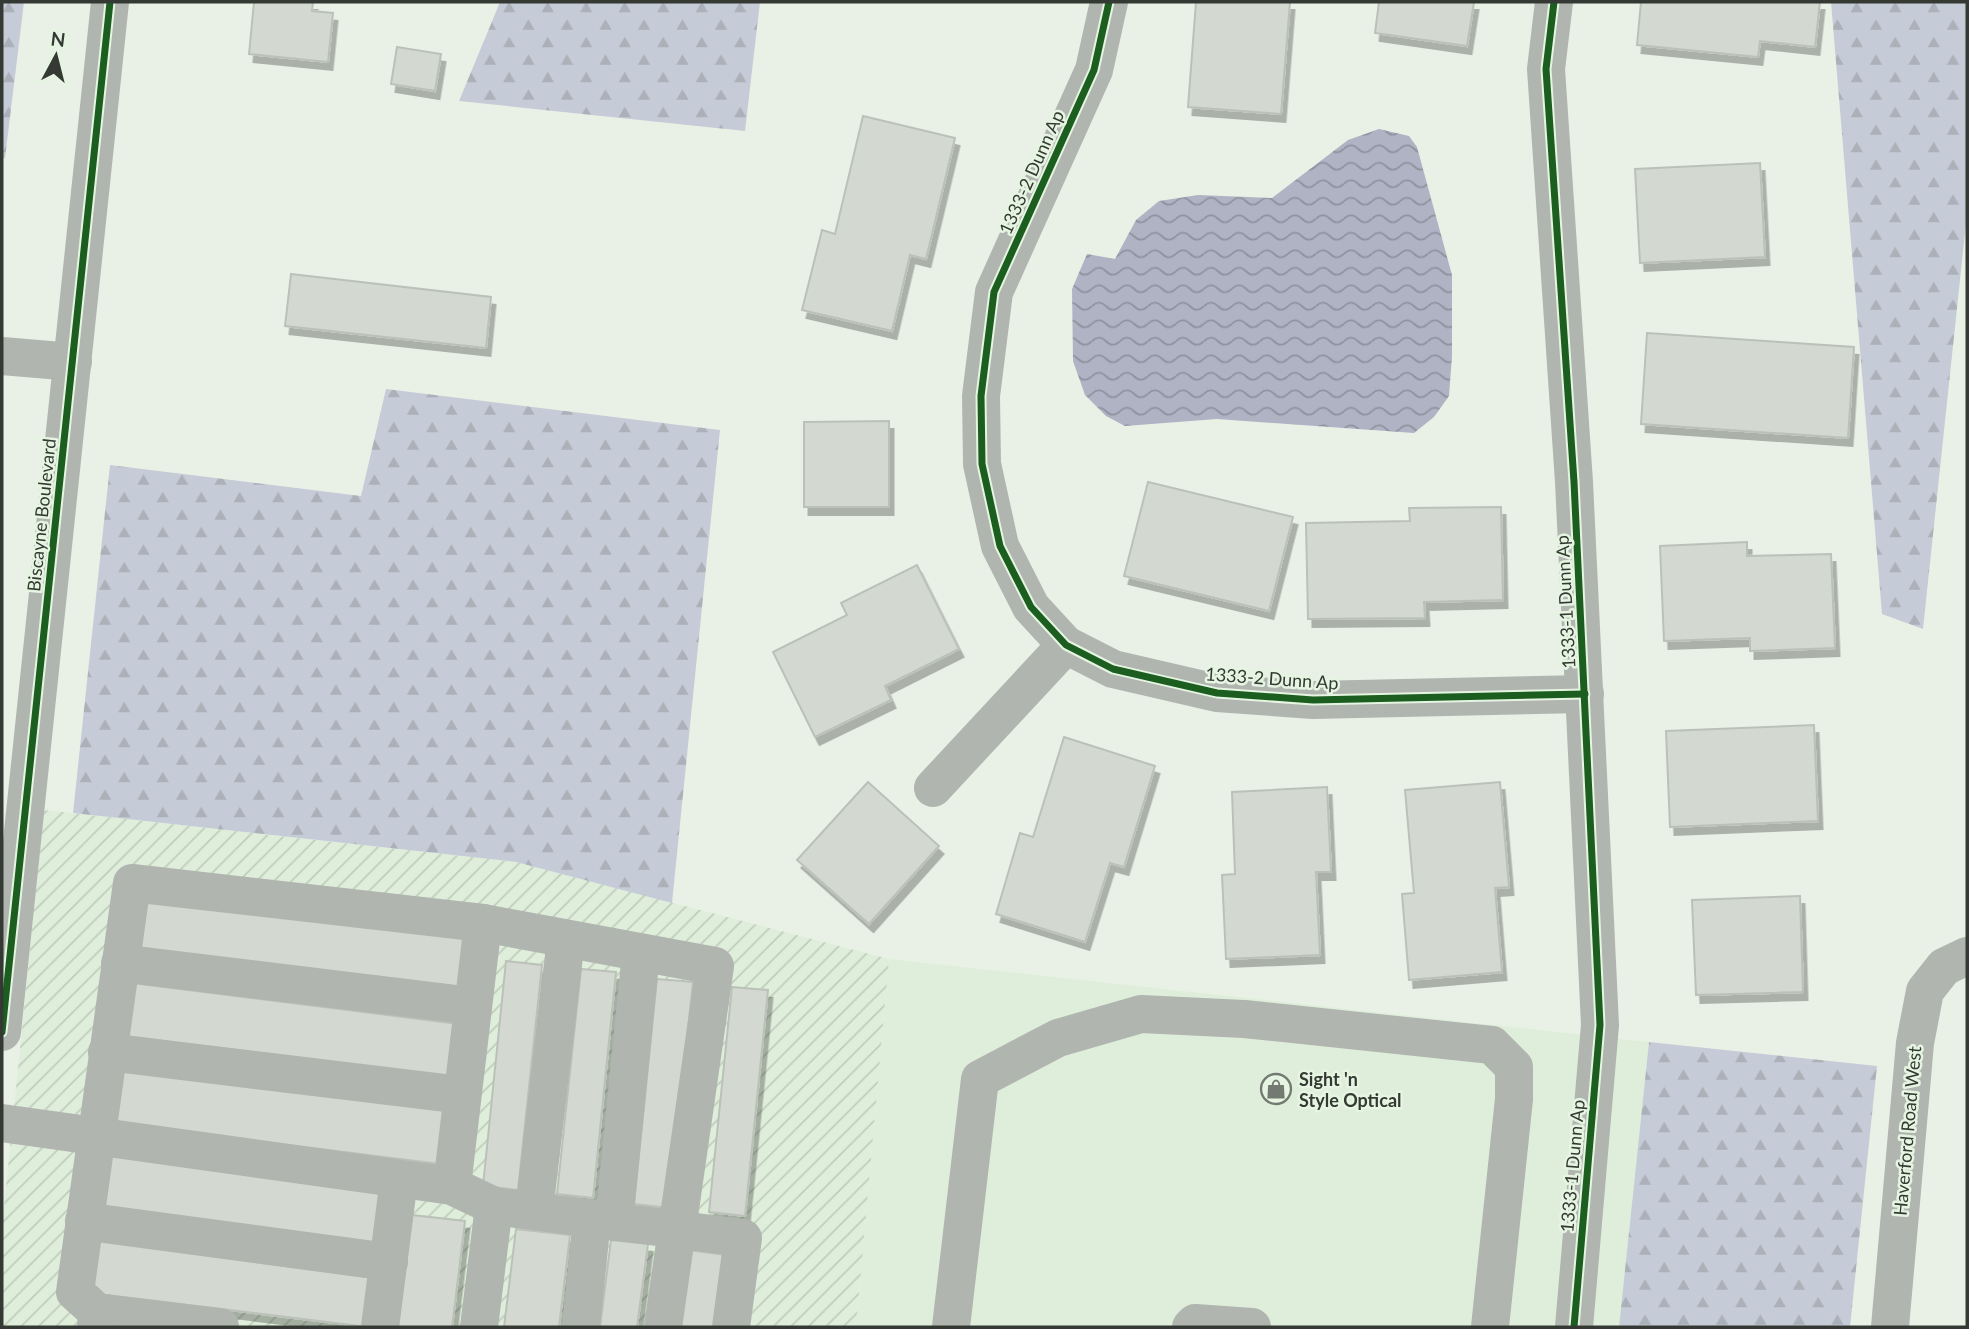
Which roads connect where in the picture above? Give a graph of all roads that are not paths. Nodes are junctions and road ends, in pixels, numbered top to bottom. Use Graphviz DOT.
graph roads {
  1 [pos="110,2"];
  2 [pos="1109,2"];
  3 [pos="1554,2"];
  4 [pos="2,356"];
  5 [pos="73,362"];
  6 [pos="1066,645"];
  7 [pos="1585,694"];
  8 [pos="933,788"];
  9 [pos="482,923"];
  10 [pos="566,939"];
  11 [pos="641,953"];
  12 [pos="1967,956"];
  13 [pos="120,963"];
  14 [pos="473,1006"];
  15 [pos="2,1032"];
  16 [pos="107,1052"];
  17 [pos="463,1095"];
  18 [pos="2,1123"];
  19 [pos="95,1136"];
  20 [pos="399,1179"];
  21 [pos="452,1186"];
  22 [pos="494,1206"];
  23 [pos="534,1211"];
  24 [pos="603,1220"];
  25 [pos="84,1221"];
  26 [pos="676,1231"];
  27 [pos="389,1262"];
  28 [pos="97,1320"];
  29 [pos="220,1327"];
  30 [pos="380,1327"];
  31 [pos="479,1327"];
  32 [pos="581,1327"];
  33 [pos="663,1327"];
  34 [pos="731,1327"];
  35 [pos="951,1327"];
  36 [pos="1191,1327"];
  37 [pos="1252,1327"];
  38 [pos="1490,1327"];
  39 [pos="1574,1327"];
  40 [pos="1890,1327"];
  1 -- 5 [label="street, Biscayne Boulevard"];
  2 -- 6 [label="street, 1333-2 Dunn Ap"];
  3 -- 7 [label="street, 1333-1 Dunn Ap"];
  4 -- 5 [label="street"];
  5 -- 15 [label="street, Biscayne Boulevard"];
  6 -- 7 [label="street, 1333-2 Dunn Ap"];
  6 -- 8 [label="street"];
  7 -- 39 [label="street, 1333-1 Dunn Ap"];
  9 -- 10 [label="street"];
  9 -- 13 [label="street"];
  9 -- 14 [label="street"];
  10 -- 11 [label="street"];
  10 -- 23 [label="street"];
  11 -- 24 [label="street"];
  11 -- 26 [label="street"];
  12 -- 40 [label="street, Haverford Road West"];
  13 -- 14 [label="street"];
  13 -- 16 [label="street"];
  14 -- 17 [label="street"];
  16 -- 17 [label="street"];
  16 -- 19 [label="street"];
  17 -- 21 [label="street"];
  18 -- 19 [label="street"];
  19 -- 20 [label="street"];
  19 -- 25 [label="street"];
  20 -- 21 [label="street"];
  20 -- 27 [label="street"];
  21 -- 22 [label="street"];
  22 -- 23 [label="street"];
  22 -- 31 [label="street"];
  23 -- 24 [label="street"];
  24 -- 26 [label="street"];
  24 -- 32 [label="street"];
  25 -- 27 [label="street"];
  25 -- 28 [label="street"];
  26 -- 33 [label="street"];
  26 -- 34 [label="street"];
  27 -- 30 [label="street"];
  28 -- 29 [label="street"];
  35 -- 38 [label="street"];
  36 -- 37 [label="street"];
}
